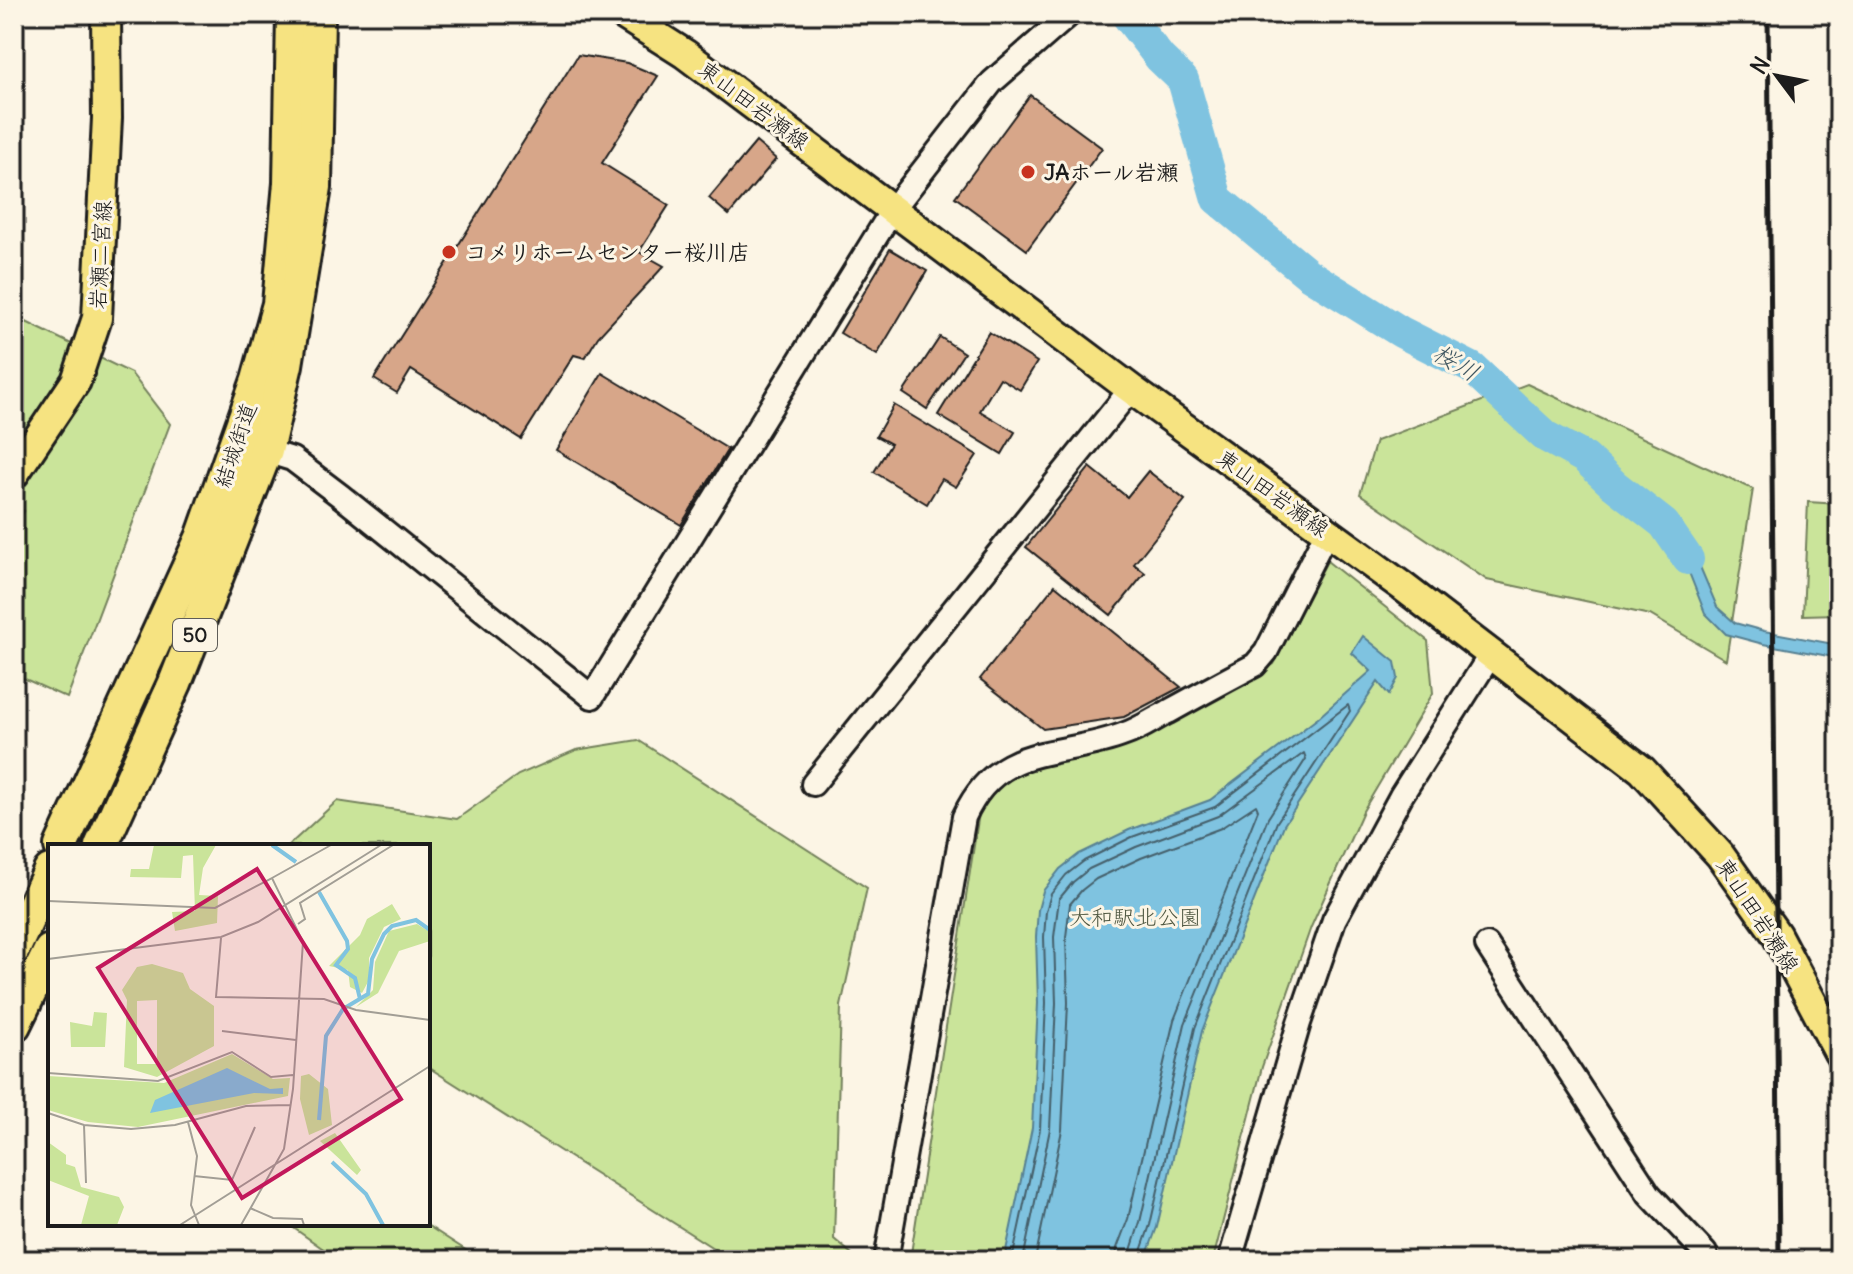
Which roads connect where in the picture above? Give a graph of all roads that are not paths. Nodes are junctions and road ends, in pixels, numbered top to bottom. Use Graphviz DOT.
graph roads {
  1 [pos="106,14"];
  2 [pos="293,14"];
  3 [pos="318,14"];
  4 [pos="622,14"];
  5 [pos="1070,14"];
  6 [pos="893,209"];
  7 [pos="1131,389"];
  8 [pos="266,451"];
  9 [pos="14,474"];
  10 [pos="1326,533"];
  11 [pos="1491,654"];
  12 [pos="813,784"];
  13 [pos="62,844"];
  14 [pos="102,844"];
  15 [pos="48,875"];
  16 [pos="1487,945"];
  17 [pos="14,948"];
  18 [pos="48,955"];
  19 [pos="14,1025"];
  20 [pos="1839,1053"];
  21 [pos="886,1260"];
  22 [pos="1230,1260"];
  23 [pos="1707,1260"];
  1 -- 9 [label="main road, 岩瀬二宮線"];
  2 -- 13 [label="highway, 結城街道 / 50"];
  3 -- 8 [label="highway, 結城街道 / 50"];
  4 -- 6 [label="main road, 東山田岩瀬線"];
  5 -- 6 [label="street"];
  6 -- 7 [label="main road, 東山田岩瀬線"];
  6 -- 8 [label="street"];
  7 -- 10 [label="main road, 東山田岩瀬線"];
  7 -- 12 [label="street"];
  8 -- 14 [label="highway, 結城街道 / 50"];
  10 -- 11 [label="main road, 東山田岩瀬線"];
  10 -- 21 [label="street"];
  11 -- 20 [label="main road, 東山田岩瀬線"];
  11 -- 22 [label="street"];
  15 -- 17 [label="highway"];
  16 -- 23 [label="street"];
  18 -- 19 [label="highway"];
}
